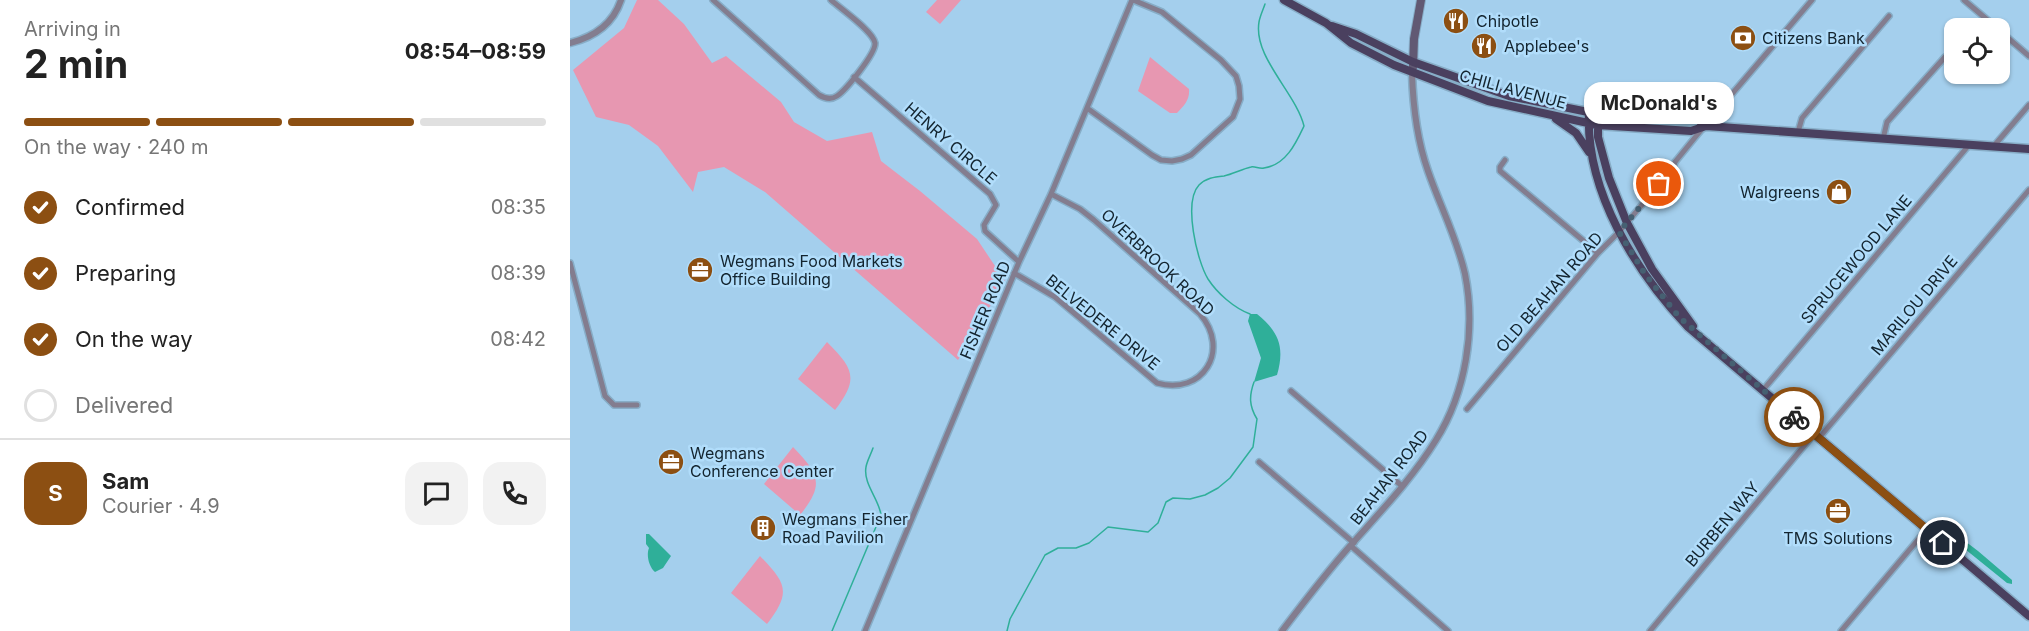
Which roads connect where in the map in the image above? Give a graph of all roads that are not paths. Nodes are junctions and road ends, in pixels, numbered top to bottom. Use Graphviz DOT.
graph roads {
  1 [pos="621,0"];
  2 [pos="713,0"];
  3 [pos="831,0"];
  4 [pos="1133,0"];
  5 [pos="1284,0"];
  6 [pos="1421,0"];
  7 [pos="1812,0"];
  8 [pos="1964,0"];
  9 [pos="1889,16"];
  10 [pos="1984,18"];
  11 [pos="1326,23"];
  12 [pos="2010,40"];
  13 [pos="570,44"];
  14 [pos="2029,56"];
  15 [pos="1944,58"];
  16 [pos="1413,62"];
  17 [pos="1412,73"];
  18 [pos="854,76"];
  19 [pos="2029,105"];
  20 [pos="1087,108"];
  21 [pos="1594,113"];
  22 [pos="1550,116"];
  23 [pos="1593,124"];
  24 [pos="1706,126"];
  25 [pos="1798,132"];
  26 [pos="1883,139"];
  27 [pos="1969,145"];
  28 [pos="1993,147"];
  29 [pos="2029,149"];
  30 [pos="1593,159"];
  31 [pos="1505,160"];
  32 [pos="2029,190"];
  33 [pos="1051,194"];
  34 [pos="1627,222"];
  35 [pos="1619,232"];
  36 [pos="1598,253"];
  37 [pos="1019,262"];
  38 [pos="570,263"];
  39 [pos="1014,273"];
  40 [pos="1701,336"];
  41 [pos="1206,369"];
  42 [pos="1763,390"];
  43 [pos="1291,391"];
  44 [pos="637,405"];
  45 [pos="1467,409"];
  46 [pos="1817,436"];
  47 [pos="1259,462"];
  48 [pos="1402,486"];
  49 [pos="1927,529"];
  50 [pos="1352,544"];
  51 [pos="2029,616"];
  52 [pos="865,631"];
  53 [pos="1282,631"];
  54 [pos="1448,631"];
  55 [pos="1650,631"];
  56 [pos="1841,631"];
  1 -- 13 [label="street"];
  2 -- 18 [label="street"];
  3 -- 18 [label="street"];
  4 -- 20 [label="street, FISHER ROAD"];
  4 -- 20 [label="street"];
  5 -- 11 [label="main road, CHILI AVENUE"];
  6 -- 16 [label="main road"];
  7 -- 24 [label="street, OLD BEAHAN ROAD"];
  8 -- 10 [label="street"];
  9 -- 25 [label="street"];
  11 -- 16 [label="main road, CHILI AVENUE"];
  11 -- 17 [label="main road, CHILI AVENUE"];
  12 -- 14 [label="street"];
  15 -- 26 [label="street"];
  16 -- 17 [label="main road"];
  16 -- 21 [label="main road, CHILI AVENUE"];
  17 -- 22 [label="main road, CHILI AVENUE"];
  17 -- 48 [label="street, BEAHAN ROAD"];
  18 -- 37 [label="street, HENRY CIRCLE"];
  19 -- 28 [label="street"];
  20 -- 33 [label="street, FISHER ROAD"];
  21 -- 23 [label="main road"];
  21 -- 24 [label="main road, CHILI AVENUE"];
  22 -- 23 [label="main road, CHILI AVENUE"];
  22 -- 30 [label="main road"];
  23 -- 24 [label="main road, CHILI AVENUE"];
  23 -- 30 [label="main road"];
  23 -- 34 [label="main road"];
  24 -- 25 [label="main road, CHILI AVENUE"];
  24 -- 34 [label="street, OLD BEAHAN ROAD"];
  25 -- 26 [label="main road, CHILI AVENUE"];
  26 -- 27 [label="main road, CHILI AVENUE"];
  27 -- 28 [label="main road, CHILI AVENUE"];
  27 -- 42 [label="street, SPRUCEWOOD LANE"];
  28 -- 29 [label="main road, CHILI AVENUE"];
  30 -- 35 [label="main road"];
  31 -- 36 [label="street"];
  32 -- 46 [label="street, MARILOU DRIVE"];
  33 -- 37 [label="street, FISHER ROAD"];
  33 -- 41 [label="street, OVERBROOK ROAD"];
  34 -- 35 [label="street, OLD BEAHAN ROAD"];
  34 -- 40 [label="main road"];
  35 -- 36 [label="street, OLD BEAHAN ROAD"];
  35 -- 40 [label="main road"];
  36 -- 45 [label="street, OLD BEAHAN ROAD"];
  37 -- 39 [label="street, FISHER ROAD"];
  38 -- 44 [label="street"];
  39 -- 41 [label="street, BELVEDERE DRIVE"];
  39 -- 52 [label="street, FISHER ROAD"];
  40 -- 42 [label="main road"];
  42 -- 46 [label="main road"];
  43 -- 48 [label="street"];
  46 -- 49 [label="main road"];
  46 -- 55 [label="street, BURBEN WAY"];
  47 -- 50 [label="street"];
  48 -- 50 [label="street, BEAHAN ROAD"];
  49 -- 51 [label="main road"];
  49 -- 56 [label="street"];
  50 -- 53 [label="street, BEAHAN ROAD"];
  50 -- 54 [label="street"];
}
